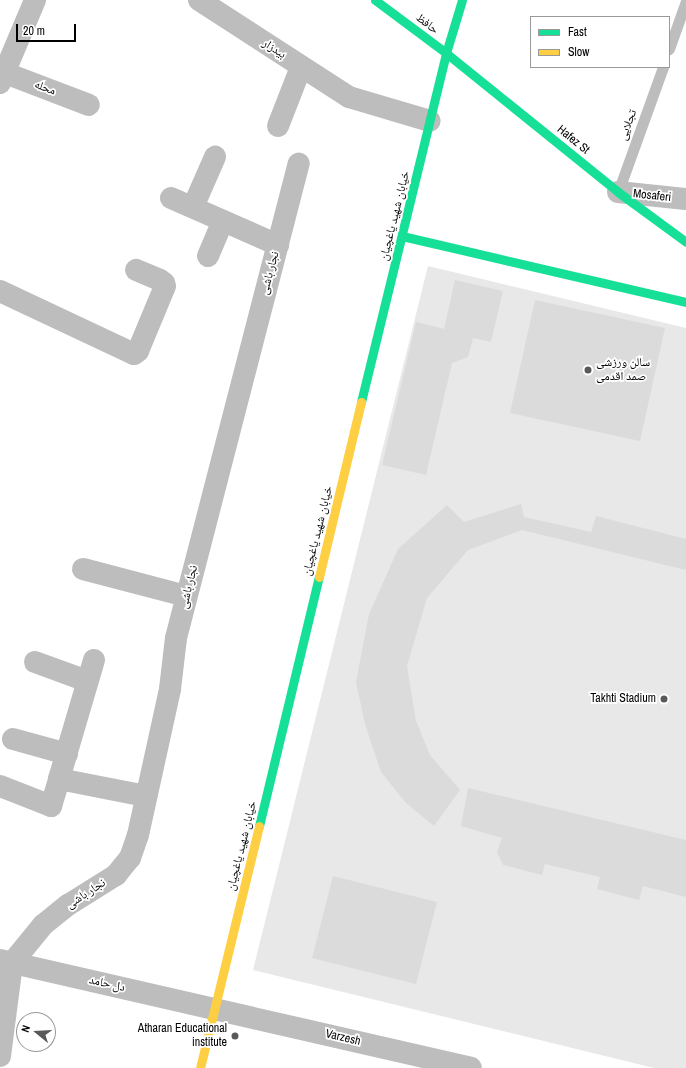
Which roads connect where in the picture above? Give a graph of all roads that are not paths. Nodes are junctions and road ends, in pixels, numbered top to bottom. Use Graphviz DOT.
graph roads {
  1 [pos="35,0"];
  2 [pos="199,0"];
  3 [pos="375,0"];
  4 [pos="462,0"];
  5 [pos="686,1"];
  6 [pos="670,46"];
  7 [pos="446,54"];
  8 [pos="301,67"];
  9 [pos="663,68"];
  10 [pos="1,76"];
  11 [pos="89,105"];
  12 [pos="430,121"];
  13 [pos="278,126"];
  14 [pos="215,157"];
  15 [pos="299,164"];
  16 [pos="618,192"];
  17 [pos="171,198"];
  18 [pos="686,199"];
  19 [pos="193,207"];
  20 [pos="223,221"];
  21 [pos="402,236"];
  22 [pos="686,242"];
  23 [pos="278,244"];
  24 [pos="208,256"];
  25 [pos="136,270"];
  26 [pos="0,290"];
  27 [pos="686,302"];
  28 [pos="83,570"];
  29 [pos="186,596"];
  30 [pos="94,660"];
  31 [pos="35,662"];
  32 [pos="87,681"];
  33 [pos="13,738"];
  34 [pos="66,754"];
  35 [pos="59,779"];
  36 [pos="0,786"];
  37 [pos="146,796"];
  38 [pos="6,961"];
  39 [pos="214,1009"];
  40 [pos="0,1056"];
  41 [pos="200,1068"];
  42 [pos="471,1068"];
  1 -- 10 [label="street"];
  2 -- 8 [label="street, بیدزار"];
  3 -- 7 [label="main road, حافظ"];
  4 -- 7 [label="main road, خیابان شهید یاغچیان"];
  5 -- 6 [label="lane"];
  7 -- 12 [label="main road, خیابان شهید یاغچیان"];
  7 -- 16 [label="main road, Hafez St"];
  8 -- 12 [label="street, بیدزار"];
  8 -- 13 [label="street"];
  9 -- 16 [label="lane, تجلایی"];
  10 -- 11 [label="street, محله"];
  12 -- 21 [label="main road, خیابان شهید یاغچیان"];
  14 -- 19 [label="street"];
  15 -- 23 [label="street, نجار باشی"];
  16 -- 18 [label="street, Mosaferi"];
  16 -- 22 [label="main road, Hafez St"];
  17 -- 19 [label="street"];
  19 -- 20 [label="street"];
  20 -- 23 [label="street"];
  20 -- 24 [label="street"];
  21 -- 27 [label="main road"];
  21 -- 39 [label="main road, خیابان شهید یاغچیان"];
  23 -- 29 [label="street, نجار باشی"];
  25 -- 26 [label="street"];
  28 -- 29 [label="street"];
  29 -- 37 [label="street, نجار باشی"];
  30 -- 32 [label="street"];
  31 -- 32 [label="street"];
  32 -- 34 [label="street"];
  33 -- 34 [label="street"];
  34 -- 35 [label="street"];
  35 -- 36 [label="street"];
  35 -- 37 [label="street"];
  37 -- 38 [label="street, نجار باشی"];
  38 -- 39 [label="street, دل حامد"];
  38 -- 40 [label="street"];
  39 -- 41 [label="main road, خیابان شهید یاغچیان"];
  39 -- 42 [label="street, Varzesh"];
}
